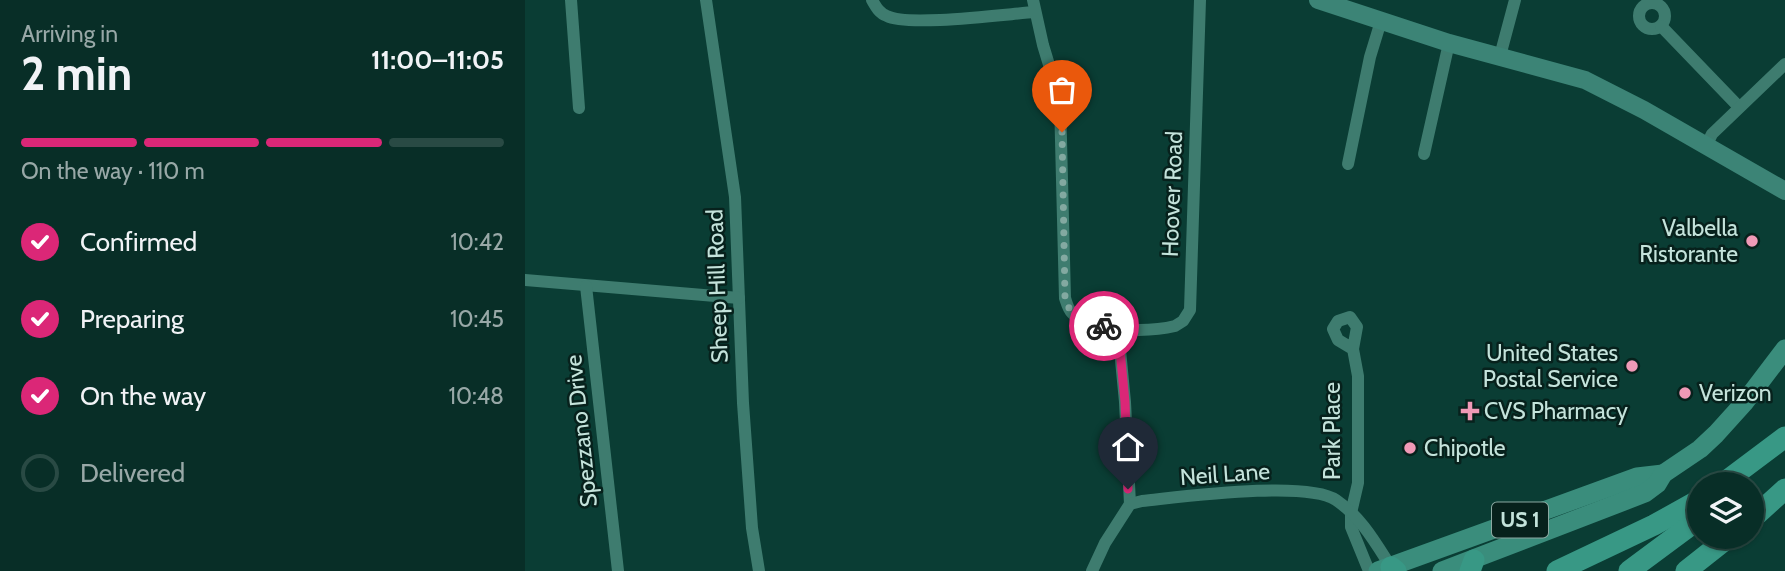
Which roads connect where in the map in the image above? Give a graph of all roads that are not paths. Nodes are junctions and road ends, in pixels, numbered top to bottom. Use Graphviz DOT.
graph roads {
  1 [pos="571,0"];
  2 [pos="706,0"];
  3 [pos="872,0"];
  4 [pos="1200,0"];
  5 [pos="1318,0"];
  6 [pos="1515,0"];
  7 [pos="1351,5"];
  8 [pos="1034,6"];
  9 [pos="1381,21"];
  10 [pos="1661,26"];
  11 [pos="1449,43"];
  12 [pos="1500,56"];
  13 [pos="1785,64"];
  14 [pos="1739,107"];
  15 [pos="579,108"];
  16 [pos="1706,146"];
  17 [pos="1424,154"];
  18 [pos="1348,164"];
  19 [pos="1785,191"];
  20 [pos="525,280"];
  21 [pos="586,286"];
  22 [pos="739,298"];
  23 [pos="1118,329"];
  24 [pos="1353,349"];
  25 [pos="1785,349"];
  26 [pos="1785,437"];
  27 [pos="1785,445"];
  28 [pos="1738,472"];
  29 [pos="1755,472"];
  30 [pos="1663,474"];
  31 [pos="1785,489"];
  32 [pos="1130,504"];
  33 [pos="1687,507"];
  34 [pos="1764,508"];
  35 [pos="1351,513"];
  36 [pos="1687,528"];
  37 [pos="1714,549"];
  38 [pos="1472,565"];
  39 [pos="1390,570"];
  40 [pos="1559,570"];
  41 [pos="618,571"];
  42 [pos="759,571"];
  43 [pos="1092,571"];
  44 [pos="1369,571"];
  45 [pos="1442,571"];
  46 [pos="1629,571"];
  47 [pos="1686,571"];
  1 -- 15 [label="street"];
  2 -- 22 [label="street, Sheep Hill Road"];
  3 -- 8 [label="street"];
  4 -- 23 [label="street, Hoover Road"];
  5 -- 7 [label="street"];
  6 -- 12 [label="street"];
  7 -- 9 [label="street"];
  8 -- 23 [label="street, Hoover Road"];
  9 -- 11 [label="street"];
  9 -- 18 [label="street"];
  10 -- 14 [label="street"];
  11 -- 12 [label="street"];
  11 -- 17 [label="street"];
  12 -- 16 [label="street"];
  13 -- 14 [label="street"];
  14 -- 16 [label="street"];
  16 -- 19 [label="street"];
  20 -- 21 [label="street"];
  21 -- 22 [label="street"];
  21 -- 41 [label="street, Spezzano Drive"];
  22 -- 42 [label="street, Sheep Hill Road"];
  23 -- 32 [label="street"];
  24 -- 35 [label="street, Park Place"];
  25 -- 30 [label="main road, US 1"];
  26 -- 28 [label="highway"];
  27 -- 29 [label="highway"];
  30 -- 38 [label="main road, US 1"];
  30 -- 39 [label="main road, US 1"];
  31 -- 34 [label="highway"];
  32 -- 35 [label="street, Neil Lane"];
  32 -- 43 [label="street"];
  33 -- 40 [label="highway"];
  35 -- 39 [label="street, Park Place"];
  35 -- 44 [label="street, Park Place"];
  36 -- 46 [label="highway"];
  37 -- 47 [label="highway"];
  38 -- 45 [label="main road, US 1"];
}
